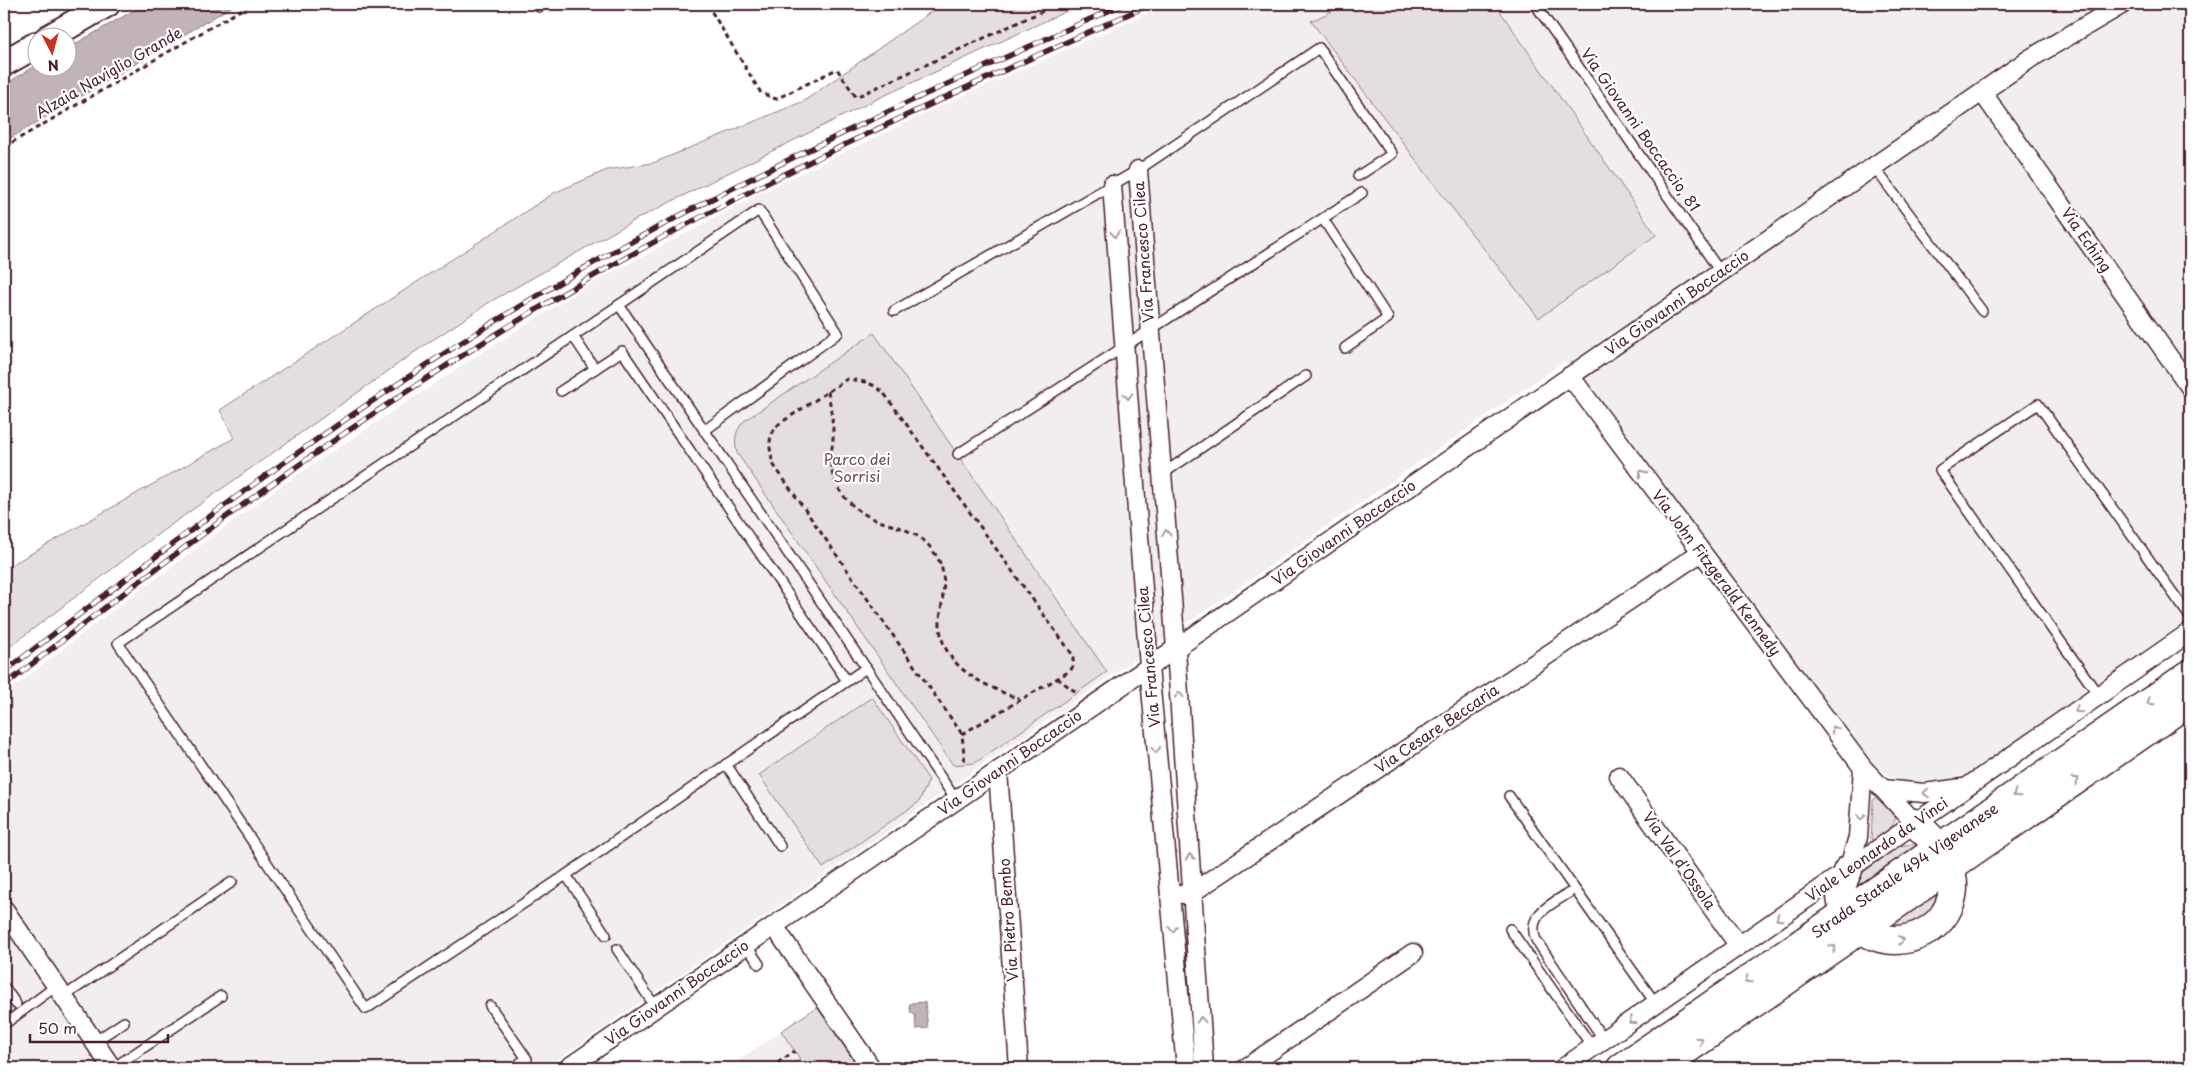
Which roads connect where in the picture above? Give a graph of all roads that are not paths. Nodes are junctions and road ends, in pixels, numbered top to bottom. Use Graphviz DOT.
graph roads {
  1 [pos="107,4"];
  2 [pos="1535,4"];
  3 [pos="2123,4"];
  4 [pos="65,28"];
  5 [pos="28,50"];
  6 [pos="4,63"];
  7 [pos="1982,92"];
  8 [pos="1874,167"];
  9 [pos="1138,170"];
  10 [pos="1358,176"];
  11 [pos="1112,185"];
  12 [pos="1362,193"];
  13 [pos="1323,219"];
  14 [pos="1721,273"];
  15 [pos="619,305"];
  16 [pos="894,310"];
  17 [pos="1982,311"];
  18 [pos="1150,331"];
  19 [pos="573,336"];
  20 [pos="1125,347"];
  21 [pos="1345,348"];
  22 [pos="595,369"];
  23 [pos="1306,376"];
  24 [pos="1570,376"];
  25 [pos="2190,387"];
  26 [pos="561,391"];
  27 [pos="704,431"];
  28 [pos="958,454"];
  29 [pos="1161,475"];
  30 [pos="1700,553"];
  31 [pos="2190,617"];
  32 [pos="2190,632"];
  33 [pos="1176,649"];
  34 [pos="1149,667"];
  35 [pos="866,668"];
  36 [pos="2190,674"];
  37 [pos="847,681"];
  38 [pos="2099,696"];
  39 [pos="2190,701"];
  40 [pos="726,764"];
  41 [pos="1864,768"];
  42 [pos="998,771"];
  43 [pos="1618,776"];
  44 [pos="1968,787"];
  45 [pos="1883,789"];
  46 [pos="1509,796"];
  47 [pos="956,800"];
  48 [pos="1915,823"];
  49 [pos="780,846"];
  50 [pos="1944,857"];
  51 [pos="1848,870"];
  52 [pos="566,875"];
  53 [pos="232,882"];
  54 [pos="1192,892"];
  55 [pos="1569,892"];
  56 [pos="1170,895"];
  57 [pos="4,909"];
  58 [pos="1853,921"];
  59 [pos="774,926"];
  60 [pos="1510,929"];
  61 [pos="606,935"];
  62 [pos="746,946"];
  63 [pos="1739,946"];
  64 [pos="617,949"];
  65 [pos="1413,953"];
  66 [pos="759,964"];
  67 [pos="4,987"];
  68 [pos="60,991"];
  69 [pos="221,996"];
  70 [pos="16,1004"];
  71 [pos="1656,1004"];
  72 [pos="490,1006"];
  73 [pos="656,1008"];
  74 [pos="124,1022"];
  75 [pos="6,1023"];
  76 [pos="94,1042"];
  77 [pos="1599,1044"];
  78 [pos="870,1066"];
  79 [pos="518,1067"];
  80 [pos="113,1068"];
  81 [pos="568,1068"];
  82 [pos="1020,1068"];
  83 [pos="1186,1068"];
  84 [pos="1204,1068"];
  85 [pos="1246,1068"];
  86 [pos="1563,1068"];
  87 [pos="1621,1068"];
  88 [pos="1660,1068"];
  1 -- 4 [label="main road"];
  2 -- 14 [label="lane, Via Giovanni Boccaccio, 81"];
  3 -- 7 [label="street, Via Giovanni Boccaccio"];
  5 -- 6 [label="main road"];
  7 -- 8 [label="street, Via Giovanni Boccaccio"];
  7 -- 25 [label="street, Via Eching"];
  8 -- 14 [label="street, Via Giovanni Boccaccio"];
  8 -- 17 [label="lane"];
  9 -- 10 [label="lane"];
  9 -- 11 [label="lane, Via Francesco Cilea"];
  9 -- 18 [label="street, Via Francesco Cilea"];
  11 -- 16 [label="lane"];
  11 -- 20 [label="street, Via Francesco Cilea, one-way"];
  12 -- 13 [label="lane"];
  13 -- 18 [label="lane"];
  13 -- 21 [label="lane"];
  14 -- 24 [label="street, Via Giovanni Boccaccio"];
  15 -- 19 [label="lane"];
  15 -- 27 [label="lane"];
  15 -- 27 [label="lane"];
  18 -- 20 [label="lane"];
  18 -- 29 [label="street, Via Francesco Cilea"];
  19 -- 22 [label="lane"];
  19 -- 52 [label="lane"];
  20 -- 28 [label="lane"];
  20 -- 34 [label="street, Via Francesco Cilea, one-way"];
  22 -- 26 [label="lane"];
  22 -- 37 [label="lane"];
  23 -- 29 [label="lane"];
  30 -- 24 [label="street, Via John Fitzgerald Kennedy, one-way"];
  24 -- 33 [label="street, Via Giovanni Boccaccio"];
  27 -- 35 [label="lane"];
  33 -- 29 [label="street, Via Francesco Cilea, one-way"];
  41 -- 30 [label="street, Via John Fitzgerald Kennedy, one-way"];
  30 -- 54 [label="street, Via Cesare Beccaria"];
  31 -- 38 [label="lane"];
  32 -- 38 [label="street, Viale Leonardo da Vinci"];
  33 -- 34 [label="street, Via Giovanni Boccaccio"];
  54 -- 33 [label="street, Via Francesco Cilea, one-way"];
  34 -- 42 [label="street, Via Giovanni Boccaccio"];
  34 -- 56 [label="street, Via Francesco Cilea, one-way"];
  35 -- 37 [label="lane"];
  35 -- 47 [label="lane"];
  36 -- 50 [label="main road, Strada Statale 494 Vigevanese, one-way"];
  37 -- 40 [label="lane"];
  38 -- 44 [label="street, Viale Leonardo da Vinci, one-way"];
  50 -- 39 [label="main road, Strada Statale 494 Vigevanese, one-way"];
  40 -- 49 [label="lane"];
  40 -- 52 [label="lane"];
  41 -- 45 [label="street, Via John Fitzgerald Kennedy"];
  41 -- 51 [label="street, one-way"];
  42 -- 47 [label="street, Via Giovanni Boccaccio"];
  42 -- 82 [label="street, Via Pietro Bembo"];
  43 -- 63 [label="street, Via Val d'Ossola"];
  44 -- 45 [label="street, one-way"];
  44 -- 48 [label="street, Viale Leonardo da Vinci"];
  45 -- 48 [label="street, Via John Fitzgerald Kennedy"];
  46 -- 71 [label="lane"];
  47 -- 59 [label="street, Via Giovanni Boccaccio"];
  48 -- 50 [label="main road"];
  48 -- 51 [label="street, Viale Leonardo da Vinci"];
  50 -- 58 [label="main road, Strada Statale 494 Vigevanese"];
  58 -- 50 [label="main road, one-way"];
  51 -- 58 [label="main road"];
  51 -- 63 [label="street, Viale Leonardo da Vinci, one-way"];
  52 -- 61 [label="lane"];
  53 -- 68 [label="lane"];
  54 -- 56 [label="street, Via Cesare Beccaria"];
  84 -- 54 [label="street, Via Francesco Cilea, one-way"];
  55 -- 77 [label="lane"];
  56 -- 83 [label="street, Via Francesco Cilea, one-way"];
  57 -- 68 [label="street"];
  58 -- 87 [label="main road, Strada Statale 494 Vigevanese, one-way"];
  88 -- 58 [label="main road, Strada Statale 494 Vigevanese, one-way"];
  59 -- 62 [label="street, Via Giovanni Boccaccio"];
  59 -- 78 [label="street"];
  60 -- 77 [label="lane"];
  62 -- 66 [label="lane"];
  62 -- 73 [label="street, Via Giovanni Boccaccio"];
  63 -- 71 [label="street, Viale Leonardo da Vinci"];
  64 -- 73 [label="lane"];
  65 -- 85 [label="street"];
  67 -- 70 [label="lane"];
  68 -- 75 [label="lane"];
  68 -- 76 [label="street"];
  69 -- 80 [label="lane"];
  71 -- 77 [label="street, Viale Leonardo da Vinci, one-way"];
  72 -- 79 [label="lane"];
  73 -- 81 [label="street, Via Giovanni Boccaccio"];
  74 -- 76 [label="lane"];
  76 -- 80 [label="street"];
  77 -- 86 [label="street, Viale Leonardo da Vinci"];
}
